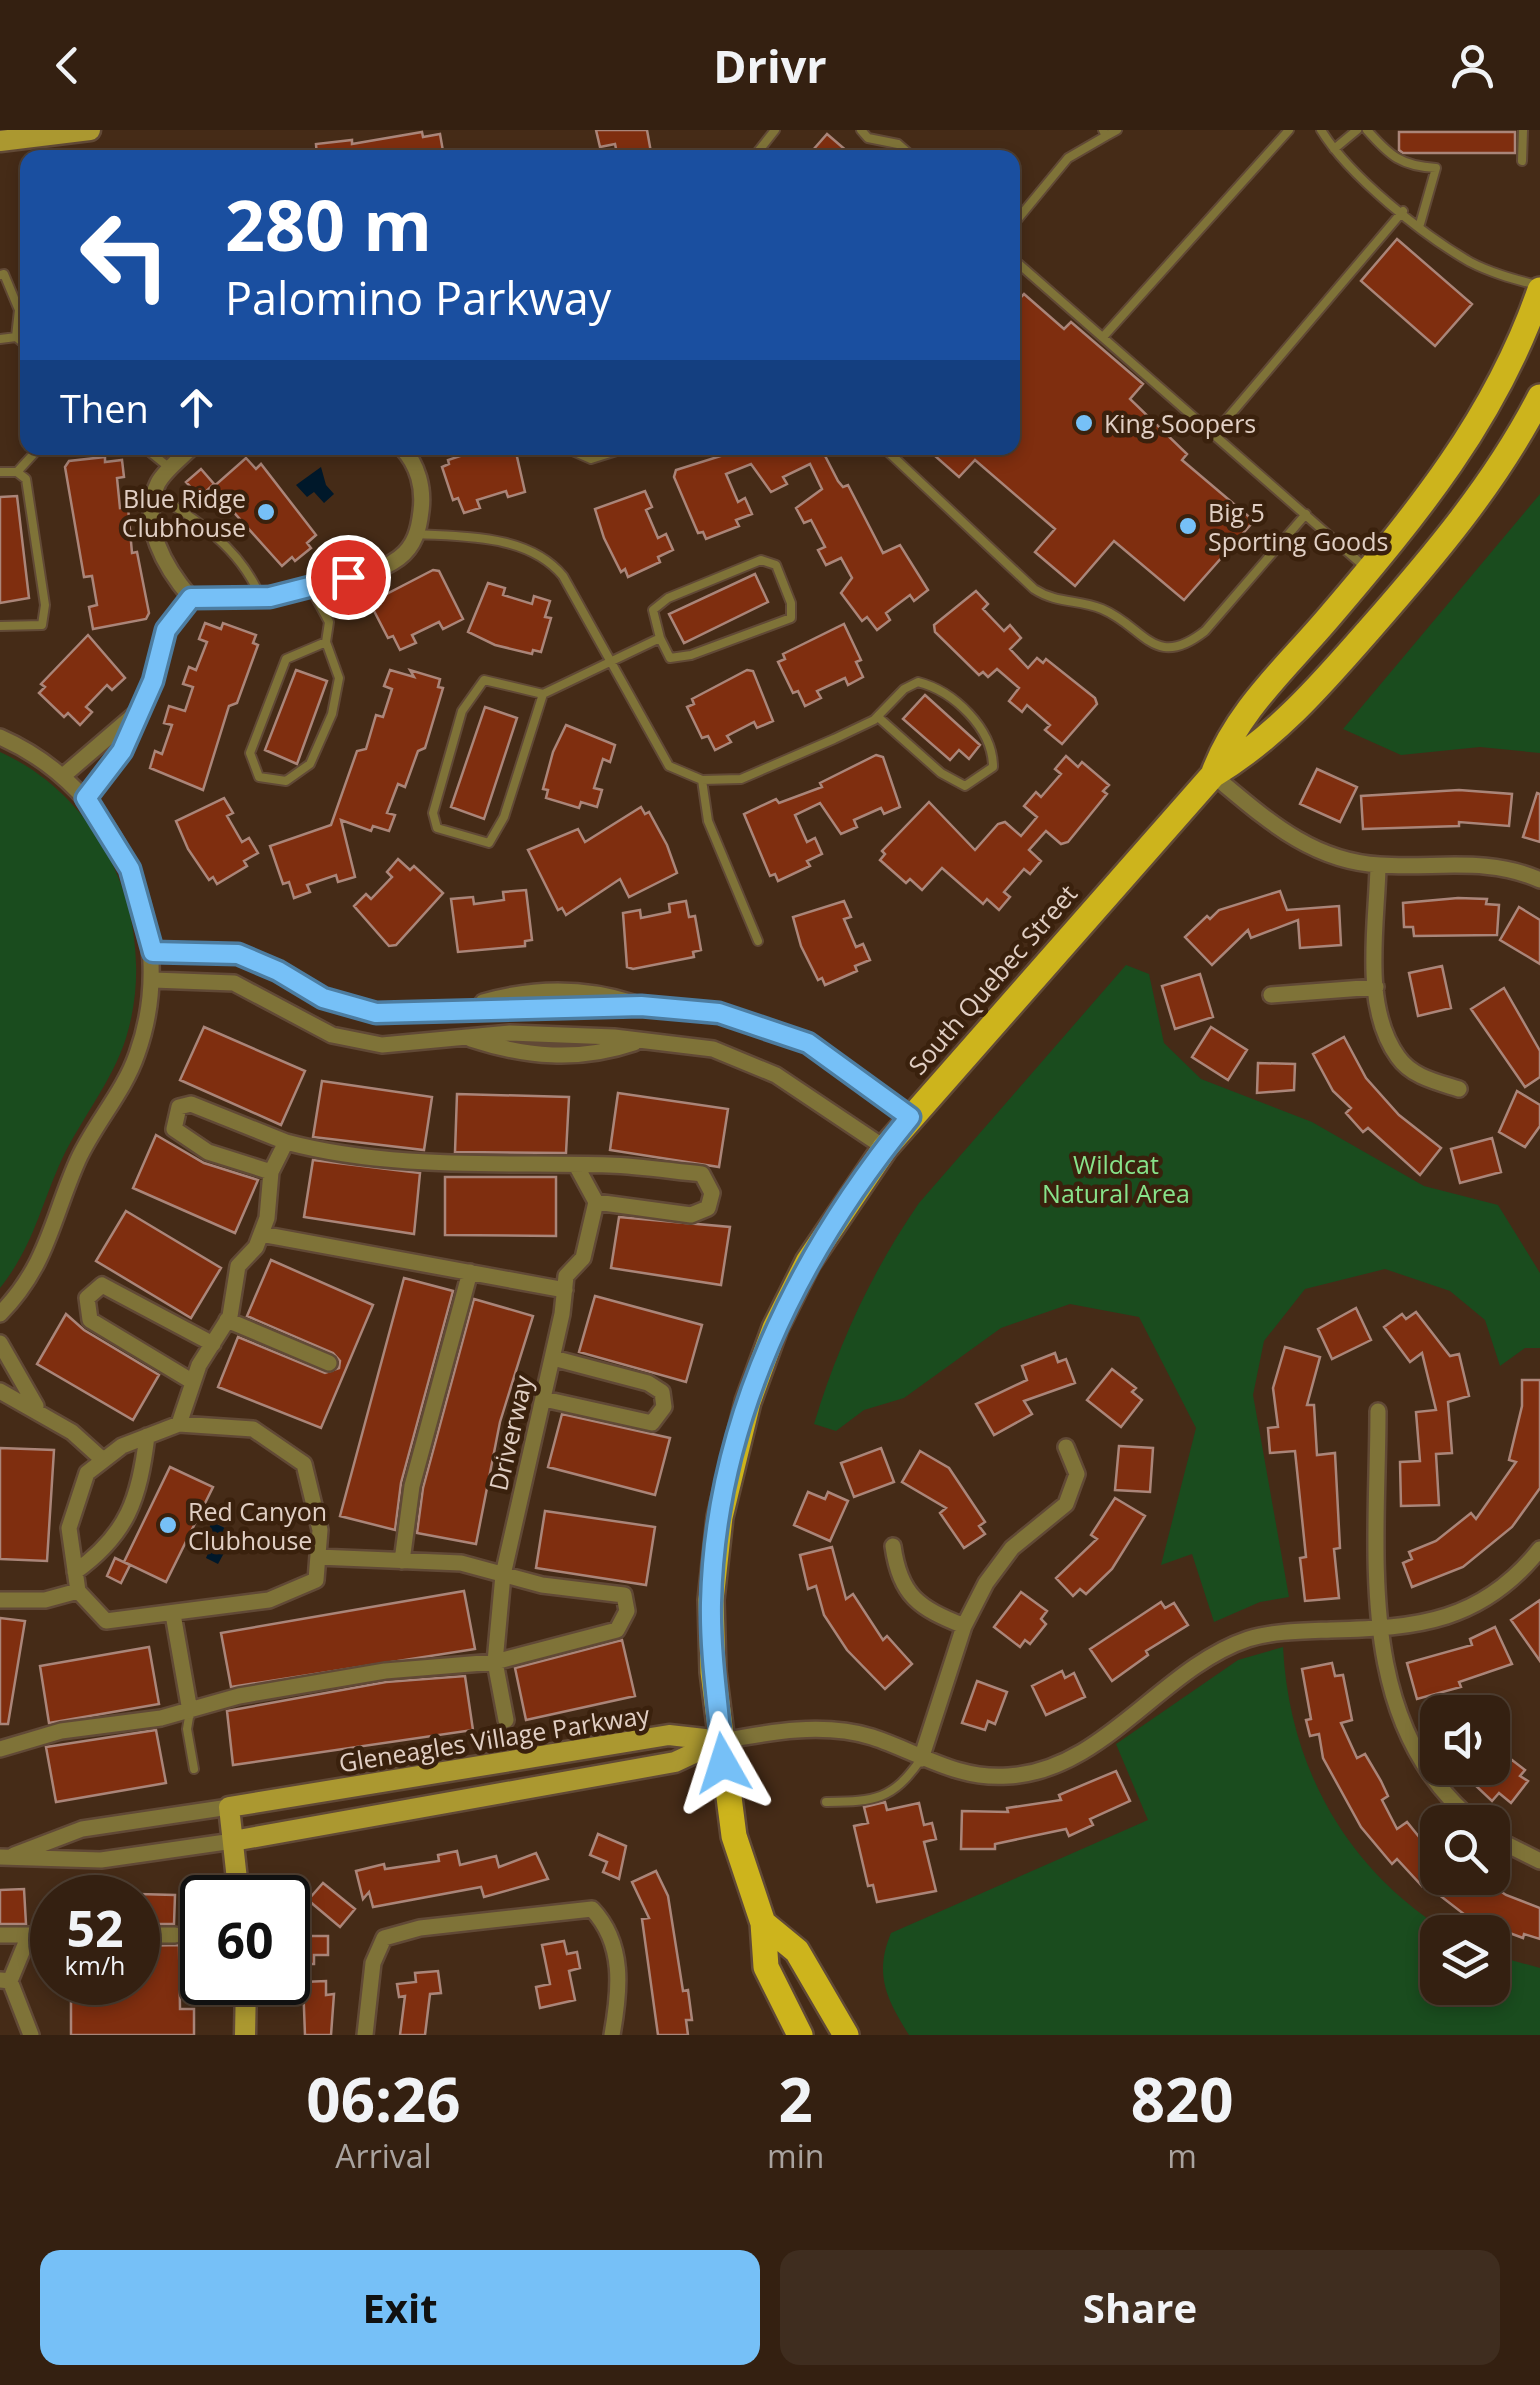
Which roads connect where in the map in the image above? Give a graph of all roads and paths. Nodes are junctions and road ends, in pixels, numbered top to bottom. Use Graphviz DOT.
graph roads {
  1 [pos="90,130"];
  2 [pos="775,130"];
  3 [pos="861,130"];
  4 [pos="1117,130"];
  5 [pos="1289,130"];
  6 [pos="1320,130"];
  7 [pos="1357,130"];
  8 [pos="1368,130"];
  9 [pos="1524,130"];
  10 [pos="1105,133"];
  11 [pos="0,141"];
  12 [pos="1334,149"];
  13 [pos="759,150"];
  14 [pos="905,150"];
  15 [pos="1522,162"];
  16 [pos="1403,211"];
  17 [pos="1020,216"];
  18 [pos="1420,224"];
  19 [pos="1020,265"];
  20 [pos="0,274"];
  21 [pos="1540,288"];
  22 [pos="1104,337"];
  23 [pos="16,338"];
  24 [pos="0,339"];
  25 [pos="20,341"];
  26 [pos="1540,397"];
  27 [pos="1214,434"];
  28 [pos="33,455"];
  29 [pos="154,455"];
  30 [pos="184,455"];
  31 [pos="411,455"];
  32 [pos="891,455"];
  33 [pos="171,469"];
  34 [pos="0,472"];
  35 [pos="17,472"];
  36 [pos="156,496"];
  37 [pos="1306,514"];
  38 [pos="418,534"];
  39 [pos="1369,570"];
  40 [pos="310,587"];
  41 [pos="191,598"];
  42 [pos="260,598"];
  43 [pos="0,626"];
  44 [pos="660,638"];
  45 [pos="326,642"];
  46 [pos="609,661"];
  47 [pos="543,694"];
  48 [pos="141,708"];
  49 [pos="878,716"];
  50 [pos="0,737"];
  51 [pos="62,776"];
  52 [pos="1213,776"];
  53 [pos="702,780"];
  54 [pos="86,798"];
  55 [pos="1378,866"];
  56 [pos="1540,880"];
  57 [pos="758,941"];
  58 [pos="153,952"];
  59 [pos="154,980"];
  60 [pos="1376,987"];
  61 [pos="1271,995"];
  62 [pos="1459,1089"];
  63 [pos="910,1117"];
  64 [pos="286,1142"];
  65 [pos="885,1148"];
  66 [pos="577,1167"];
  67 [pos="271,1172"];
  68 [pos="596,1202"];
  69 [pos="261,1234"];
  70 [pos="470,1272"];
  71 [pos="564,1290"];
  72 [pos="0,1314"];
  73 [pos="227,1320"];
  74 [pos="0,1343"];
  75 [pos="213,1344"];
  76 [pos="553,1358"];
  77 [pos="330,1362"];
  78 [pos="192,1382"];
  79 [pos="0,1391"];
  80 [pos="544,1399"];
  81 [pos="1378,1411"];
  82 [pos="46,1416"];
  83 [pos="179,1424"];
  84 [pos="147,1436"];
  85 [pos="1066,1447"];
  86 [pos="103,1460"];
  87 [pos="893,1546"];
  88 [pos="1540,1550"];
  89 [pos="318,1556"];
  90 [pos="402,1561"];
  91 [pos="75,1572"];
  92 [pos="503,1575"];
  93 [pos="78,1591"];
  94 [pos="0,1600"];
  95 [pos="174,1614"];
  96 [pos="964,1626"];
  97 [pos="1378,1629"];
  98 [pos="495,1662"];
  99 [pos="190,1710"];
  100 [pos="506,1720"];
  101 [pos="722,1740"];
  102 [pos="0,1750"];
  103 [pos="921,1759"];
  104 [pos="194,1769"];
  105 [pos="826,1802"];
  106 [pos="1457,1805"];
  107 [pos="229,1807"];
  108 [pos="318,1826"];
  109 [pos="234,1841"];
  110 [pos="1510,1845"];
  111 [pos="5,1856"];
  112 [pos="1539,1857"];
  113 [pos="238,1875"];
  114 [pos="244,1875"];
  115 [pos="762,1923"];
  116 [pos="0,1935"];
  117 [pos="29,1935"];
  118 [pos="160,1935"];
  119 [pos="175,1935"];
  120 [pos="5,1981"];
  121 [pos="246,2005"];
  122 [pos="31,2035"];
  123 [pos="245,2035"];
  124 [pos="366,2035"];
  125 [pos="612,2035"];
  126 [pos="800,2035"];
  127 [pos="846,2035"];
  1 -- 11 [label="street"];
  2 -- 13 [label="lane"];
  3 -- 14 [label="lane"];
  4 -- 10 [label="lane"];
  5 -- 22 [label="lane"];
  6 -- 12 [label="lane"];
  7 -- 12 [label="lane"];
  8 -- 18 [label="lane"];
  9 -- 15 [label="lane"];
  10 -- 17 [label="lane"];
  12 -- 16 [label="lane"];
  16 -- 18 [label="lane"];
  16 -- 27 [label="lane"];
  18 -- 21 [label="lane"];
  19 -- 22 [label="lane"];
  20 -- 23 [label="lane"];
  21 -- 39 [label="main road, South Quebec Street"];
  22 -- 27 [label="lane"];
  23 -- 24 [label="lane"];
  23 -- 25 [label="lane"];
  26 -- 52 [label="main road, South Quebec Street"];
  27 -- 37 [label="lane"];
  28 -- 35 [label="lane"];
  29 -- 33 [label="lane"];
  30 -- 33 [label="street"];
  31 -- 38 [label="street"];
  32 -- 37 [label="lane"];
  33 -- 36 [label="street"];
  34 -- 35 [label="lane"];
  35 -- 43 [label="lane"];
  36 -- 41 [label="street"];
  36 -- 42 [label="lane"];
  37 -- 39 [label="lane"];
  38 -- 40 [label="street"];
  38 -- 46 [label="lane"];
  39 -- 52 [label="main road, South Quebec Street"];
  40 -- 42 [label="street"];
  40 -- 45 [label="lane"];
  41 -- 42 [label="street"];
  41 -- 48 [label="street"];
  44 -- 44 [label="lane"];
  44 -- 46 [label="lane"];
  45 -- 45 [label="lane"];
  46 -- 47 [label="lane"];
  46 -- 53 [label="lane"];
  47 -- 47 [label="lane"];
  48 -- 51 [label="street"];
  48 -- 54 [label="street"];
  49 -- 49 [label="lane"];
  49 -- 53 [label="lane"];
  50 -- 51 [label="street"];
  51 -- 54 [label="street"];
  52 -- 55 [label="street"];
  52 -- 63 [label="main road, South Quebec Street"];
  53 -- 57 [label="lane"];
  54 -- 58 [label="street"];
  55 -- 56 [label="street"];
  55 -- 60 [label="street"];
  58 -- 59 [label="street"];
  58 -- 63 [label="street"];
  59 -- 65 [label="street"];
  59 -- 72 [label="street"];
  60 -- 61 [label="street"];
  60 -- 62 [label="street"];
  63 -- 65 [label="main road, South Quebec Street"];
  64 -- 66 [label="street"];
  64 -- 67 [label="street"];
  64 -- 67 [label="street"];
  65 -- 101 [label="main road, South Quebec Street"];
  66 -- 68 [label="street"];
  66 -- 68 [label="street"];
  67 -- 69 [label="street"];
  68 -- 71 [label="street, Driverway"];
  69 -- 70 [label="street"];
  69 -- 73 [label="street"];
  70 -- 71 [label="street"];
  70 -- 90 [label="street"];
  71 -- 76 [label="street, Driverway"];
  73 -- 75 [label="street"];
  73 -- 77 [label="street"];
  74 -- 82 [label="street"];
  75 -- 78 [label="street"];
  75 -- 78 [label="street"];
  76 -- 80 [label="street, Driverway"];
  76 -- 80 [label="street"];
  78 -- 83 [label="street"];
  79 -- 82 [label="street"];
  80 -- 92 [label="street, Driverway"];
  81 -- 97 [label="street"];
  82 -- 86 [label="street"];
  83 -- 84 [label="street"];
  83 -- 89 [label="street"];
  84 -- 86 [label="street"];
  84 -- 91 [label="street"];
  85 -- 96 [label="street"];
  86 -- 91 [label="street"];
  87 -- 96 [label="street"];
  88 -- 97 [label="street"];
  89 -- 90 [label="street"];
  89 -- 95 [label="street"];
  90 -- 92 [label="street"];
  91 -- 93 [label="street"];
  92 -- 98 [label="street, Driverway"];
  92 -- 98 [label="street"];
  93 -- 94 [label="street"];
  93 -- 95 [label="street"];
  95 -- 99 [label="street"];
  96 -- 103 [label="street"];
  97 -- 103 [label="street"];
  97 -- 106 [label="street"];
  98 -- 99 [label="street"];
  98 -- 100 [label="street, Driverway"];
  99 -- 102 [label="street"];
  99 -- 104 [label="lane"];
  101 -- 103 [label="street"];
  101 -- 107 [label="street, Gleneagles Village Parkway"];
  101 -- 108 [label="street"];
  101 -- 115 [label="main road, South Quebec Street"];
  103 -- 105 [label="lane"];
  107 -- 109 [label="street"];
  107 -- 111 [label="street"];
  108 -- 109 [label="street"];
  108 -- 114 [label="street"];
  109 -- 111 [label="street"];
  109 -- 113 [label="street"];
  110 -- 112 [label="street"];
  115 -- 126 [label="main road, South Quebec Street"];
  115 -- 127 [label="main road"];
  116 -- 117 [label="street"];
  117 -- 120 [label="street"];
  118 -- 119 [label="street"];
  120 -- 122 [label="street"];
  121 -- 123 [label="street"];
  124 -- 125 [label="street"];
}
